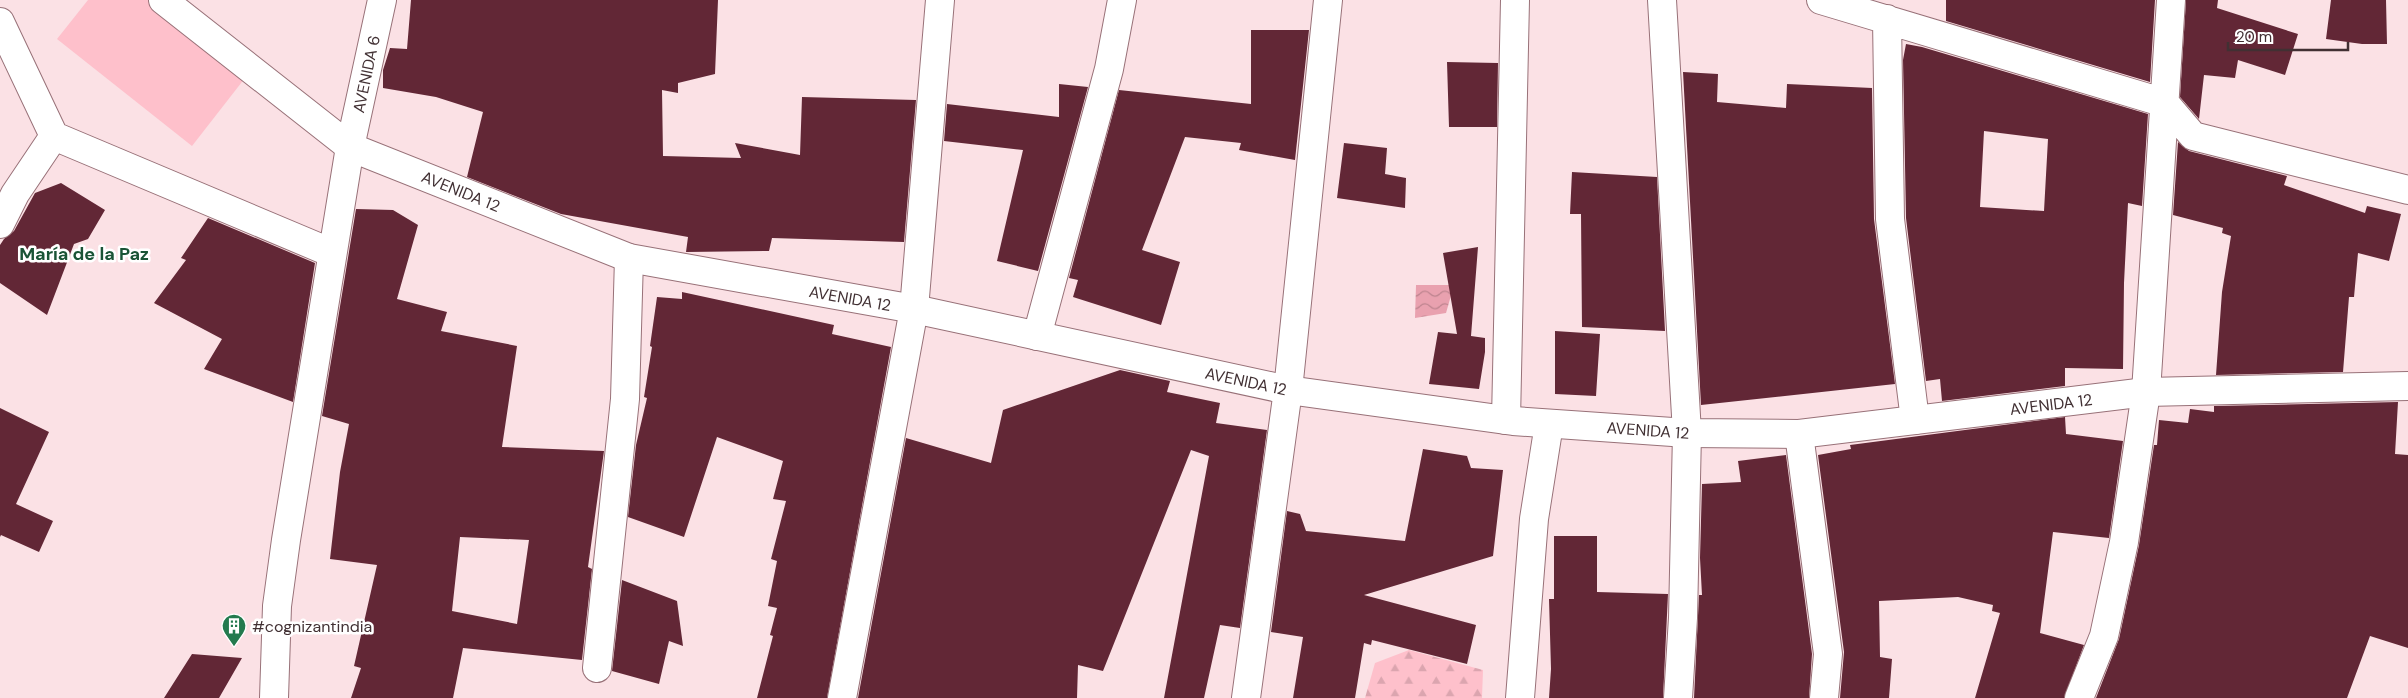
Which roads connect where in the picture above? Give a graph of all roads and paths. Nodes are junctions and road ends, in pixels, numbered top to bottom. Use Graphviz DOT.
graph roads {
  1 [pos="162,0"];
  2 [pos="382,0"];
  3 [pos="940,0"];
  4 [pos="1122,0"];
  5 [pos="1328,0"];
  6 [pos="1515,0"];
  7 [pos="1662,0"];
  8 [pos="1821,0"];
  9 [pos="2171,0"];
  10 [pos="1887,19"];
  11 [pos="0,22"];
  12 [pos="2165,103"];
  13 [pos="54,136"];
  14 [pos="350,147"];
  15 [pos="2408,190"];
  16 [pos="0,224"];
  17 [pos="332,252"];
  18 [pos="629,258"];
  19 [pos="914,309"];
  20 [pos="1037,336"];
  21 [pos="2408,386"];
  22 [pos="1288,390"];
  23 [pos="2146,392"];
  24 [pos="1506,420"];
  25 [pos="1916,420"];
  26 [pos="1549,424"];
  27 [pos="1687,433"];
  28 [pos="1799,434"];
  29 [pos="597,668"];
  30 [pos="274,698"];
  31 [pos="842,698"];
  32 [pos="1246,698"];
  33 [pos="1520,698"];
  34 [pos="1678,698"];
  35 [pos="1824,698"];
  36 [pos="2079,698"];
  1 -- 14 [label="street, AVENIDA 12"];
  2 -- 14 [label="street, AVENIDA 6"];
  3 -- 19 [label="street"];
  4 -- 20 [label="street"];
  5 -- 22 [label="street"];
  6 -- 24 [label="street"];
  7 -- 27 [label="street"];
  8 -- 10 [label="street"];
  9 -- 12 [label="street"];
  10 -- 12 [label="street"];
  10 -- 25 [label="street"];
  11 -- 13 [label="street"];
  12 -- 15 [label="street"];
  12 -- 23 [label="street"];
  13 -- 16 [label="street"];
  13 -- 17 [label="street"];
  14 -- 17 [label="street, AVENIDA 6"];
  14 -- 18 [label="street, AVENIDA 12"];
  17 -- 30 [label="street, AVENIDA 6"];
  18 -- 19 [label="street, AVENIDA 12"];
  18 -- 29 [label="street"];
  19 -- 20 [label="street, AVENIDA 12"];
  19 -- 31 [label="street"];
  20 -- 22 [label="street, AVENIDA 12"];
  21 -- 23 [label="street, AVENIDA 12"];
  22 -- 24 [label="street, AVENIDA 12"];
  22 -- 32 [label="street"];
  23 -- 25 [label="street, AVENIDA 12"];
  23 -- 36 [label="street"];
  24 -- 26 [label="street, AVENIDA 12"];
  25 -- 28 [label="street, AVENIDA 12"];
  26 -- 27 [label="street, AVENIDA 12"];
  26 -- 33 [label="street"];
  27 -- 28 [label="street, AVENIDA 12"];
  27 -- 34 [label="street"];
  28 -- 35 [label="street"];
}
